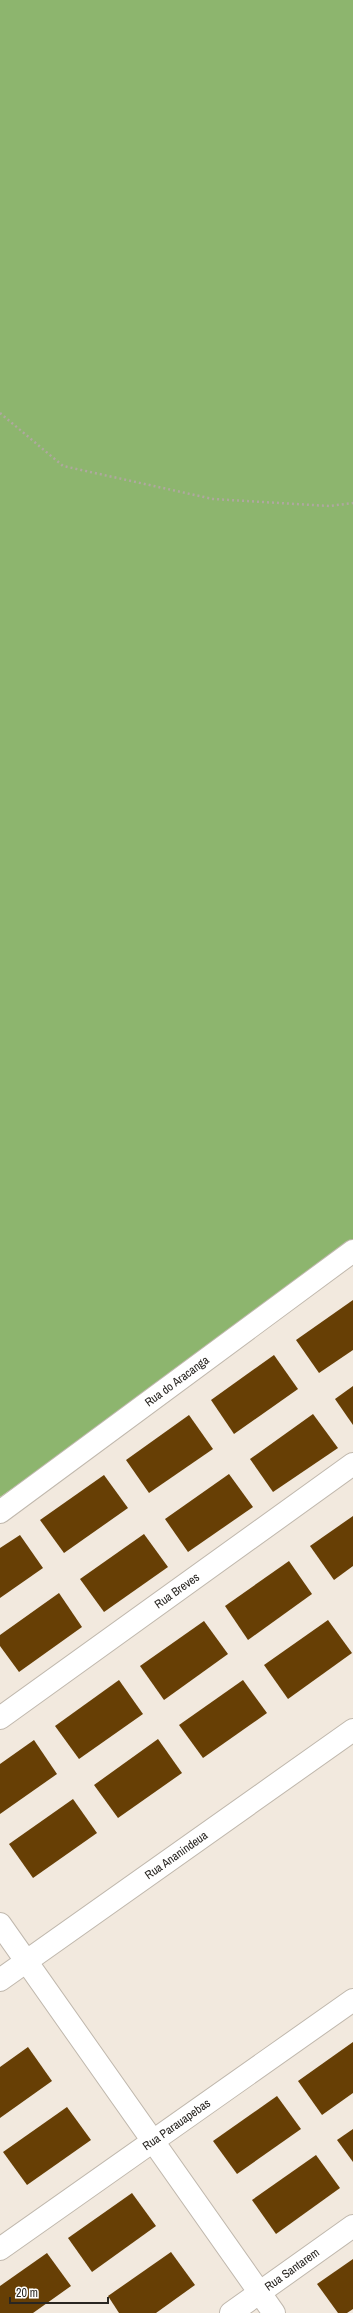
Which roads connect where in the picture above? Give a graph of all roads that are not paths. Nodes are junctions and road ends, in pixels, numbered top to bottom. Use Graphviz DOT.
graph roads {
  1 [pos="353,1251"];
  2 [pos="353,1464"];
  3 [pos="0,1512"];
  4 [pos="0,1718"];
  5 [pos="353,1730"];
  6 [pos="0,1924"];
  7 [pos="26,1961"];
  8 [pos="0,1980"];
  9 [pos="353,2000"];
  10 [pos="154,2141"];
  11 [pos="353,2226"];
  12 [pos="0,2248"];
  13 [pos="261,2292"];
  14 [pos="231,2313"];
  15 [pos="274,2313"];
  1 -- 3 [label="street, Rua do Aracanga"];
  2 -- 4 [label="street, Rua Breves"];
  5 -- 7 [label="street, Rua Ananindeua"];
  6 -- 7 [label="street"];
  7 -- 8 [label="street, Rua Ananindeua"];
  7 -- 10 [label="street"];
  9 -- 10 [label="street, Rua Parauapebas"];
  10 -- 12 [label="street, Rua Parauapebas"];
  10 -- 13 [label="street"];
  11 -- 13 [label="street, Rua Santarem"];
  13 -- 14 [label="street, Rua Santarem"];
  13 -- 15 [label="street"];
}
